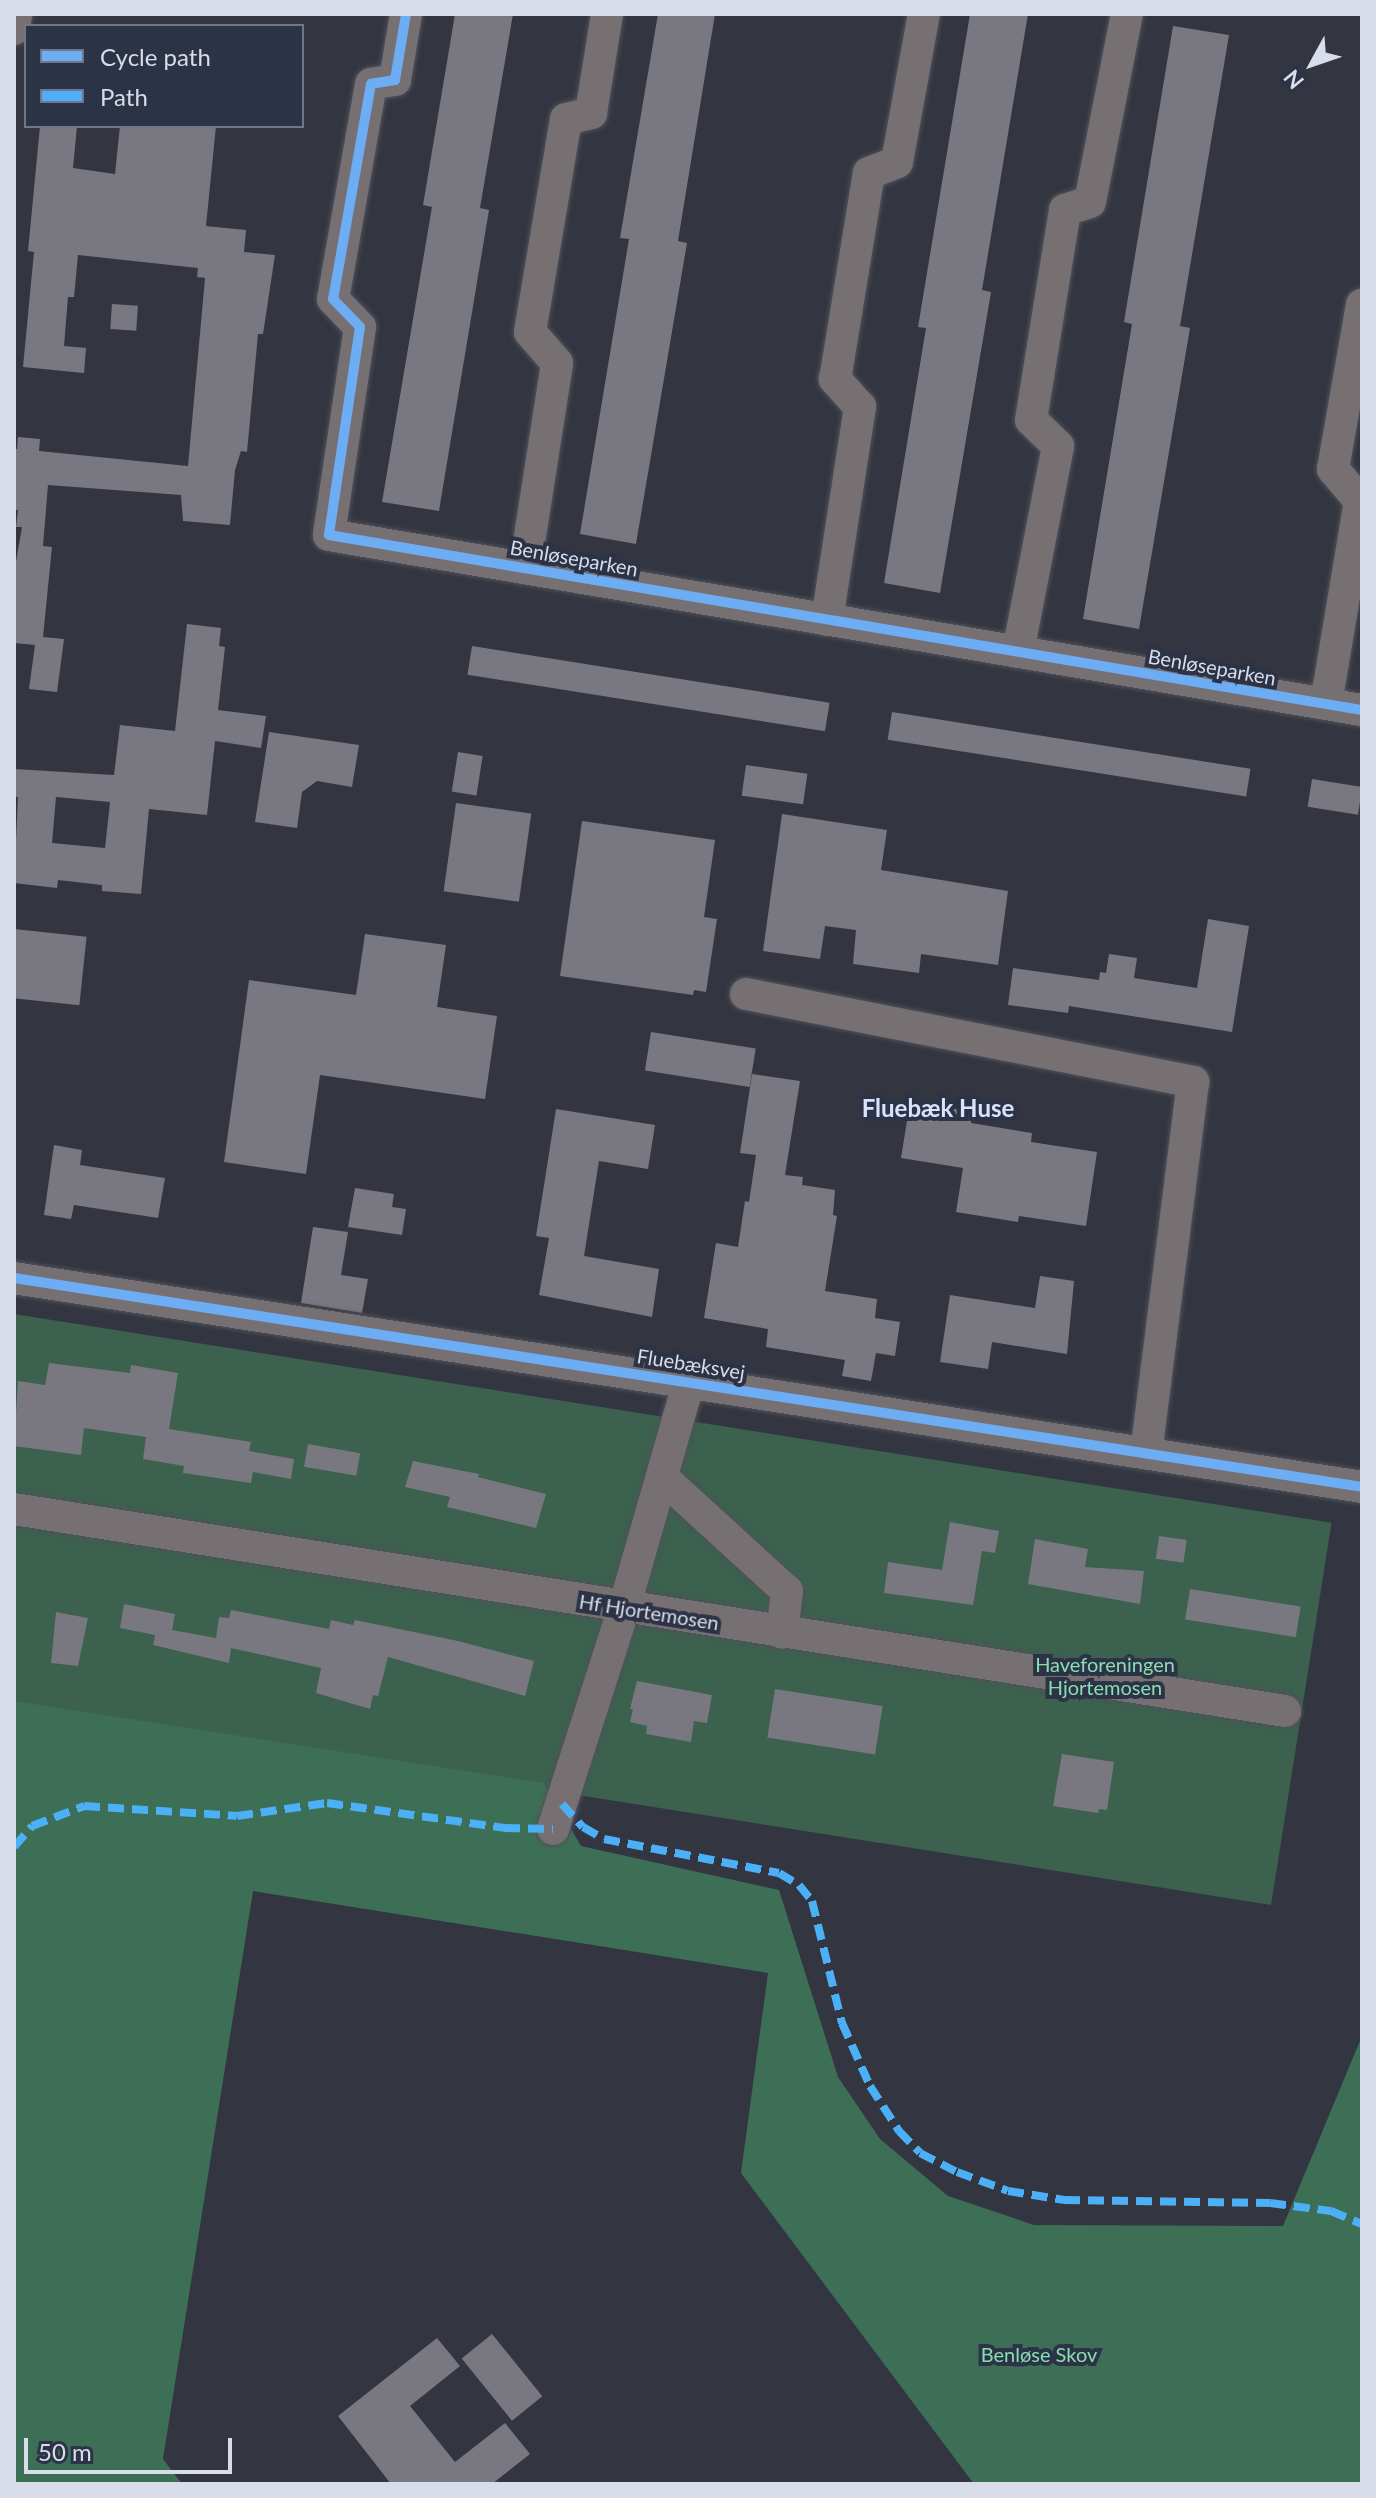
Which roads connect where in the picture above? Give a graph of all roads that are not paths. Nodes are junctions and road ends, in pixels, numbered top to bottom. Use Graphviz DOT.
graph roads {
  1 [pos="16,14"];
  2 [pos="406,14"];
  3 [pos="607,14"];
  4 [pos="924,14"];
  5 [pos="1127,14"];
  6 [pos="14,29"];
  7 [pos="1362,305"];
  8 [pos="525,568"];
  9 [pos="827,620"];
  10 [pos="1018,652"];
  11 [pos="1326,704"];
  12 [pos="1362,710"];
  13 [pos="746,994"];
  14 [pos="14,1278"];
  15 [pos="689,1382"];
  16 [pos="1146,1453"];
  17 [pos="662,1477"];
  18 [pos="1362,1487"];
  19 [pos="14,1509"];
  20 [pos="624,1608"];
  21 [pos="782,1633"];
  22 [pos="1285,1711"];
  23 [pos="553,1829"];
  1 -- 6 [label="street"];
  2 -- 8 [label="street, Benløseparken"];
  3 -- 8 [label="street, Benløseparken"];
  4 -- 9 [label="street"];
  5 -- 10 [label="street"];
  7 -- 11 [label="street"];
  8 -- 9 [label="street, Benløseparken"];
  9 -- 10 [label="street, Benløseparken"];
  10 -- 11 [label="street, Benløseparken"];
  11 -- 12 [label="street, Benløseparken"];
  13 -- 16 [label="street"];
  14 -- 15 [label="street, Fluebæksvej"];
  15 -- 16 [label="street, Fluebæksvej"];
  15 -- 17 [label="street, Fluebæksvej"];
  16 -- 18 [label="street, Fluebæksvej"];
  17 -- 20 [label="street, Fluebæksvej"];
  17 -- 21 [label="street"];
  19 -- 20 [label="street, Hf Hjortemosen"];
  20 -- 21 [label="street, Hf Hjortemosen"];
  20 -- 23 [label="street, Fluebæksvej"];
  21 -- 22 [label="street, Hf Hjortemosen"];
}
